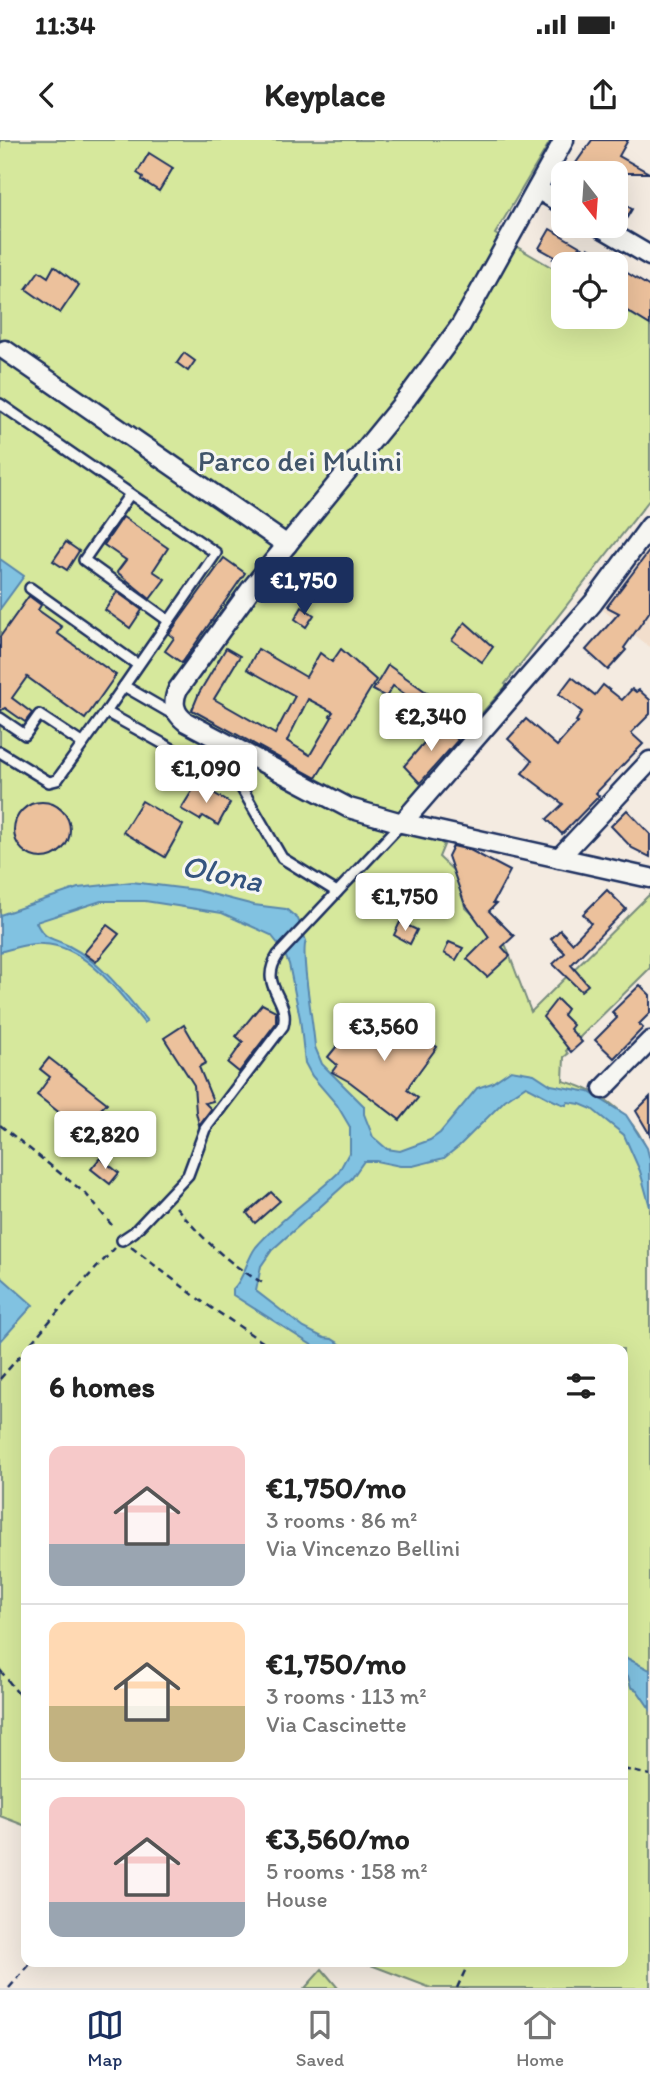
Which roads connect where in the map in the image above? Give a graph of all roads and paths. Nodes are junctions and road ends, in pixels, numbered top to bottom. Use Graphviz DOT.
graph roads {
  1 [pos="564,140"];
  2 [pos="537,189"];
  3 [pos="551,197"];
  4 [pos="619,238"];
  5 [pos="650,256"];
  6 [pos="5,350"];
  7 [pos="0,404"];
  8 [pos="130,494"];
  9 [pos="650,526"];
  10 [pos="286,545"];
  11 [pos="30,588"];
  12 [pos="169,621"];
  13 [pos="138,665"];
  14 [pos="124,686"];
  15 [pos="106,712"];
  16 [pos="0,718"];
  17 [pos="186,722"];
  18 [pos="83,744"];
  19 [pos="0,752"];
  20 [pos="650,761"];
  21 [pos="402,823"];
  22 [pos="559,858"];
  23 [pos="650,878"];
  24 [pos="337,892"];
  25 [pos="650,1041"];
  26 [pos="603,1089"];
  27 [pos="0,1125"];
  28 [pos="167,1197"];
  29 [pos="122,1240"];
  30 [pos="263,1283"];
  31 [pos="30,1344"];
  32 [pos="266,1344"];
  33 [pos="21,1355"];
  34 [pos="0,1379"];
  35 [pos="0,1670"];
  36 [pos="21,1697"];
  37 [pos="628,1770"];
  38 [pos="650,1775"];
  39 [pos="28,1967"];
  40 [pos="467,1967"];
  41 [pos="9,1988"];
  42 [pos="457,1988"];
  1 -- 2 [label="street"];
  2 -- 3 [label="street"];
  2 -- 10 [label="street"];
  4 -- 5 [label="street"];
  6 -- 10 [label="street"];
  7 -- 8 [label="lane"];
  8 -- 12 [label="lane"];
  8 -- 12 [label="lane"];
  9 -- 21 [label="street"];
  10 -- 17 [label="street"];
  11 -- 13 [label="lane"];
  12 -- 13 [label="lane"];
  13 -- 14 [label="lane"];
  14 -- 15 [label="lane"];
  14 -- 17 [label="lane"];
  15 -- 18 [label="lane"];
  15 -- 24 [label="lane"];
  16 -- 18 [label="lane"];
  17 -- 21 [label="street"];
  18 -- 19 [label="lane"];
  20 -- 22 [label="street"];
  21 -- 22 [label="street"];
  21 -- 24 [label="lane"];
  22 -- 23 [label="street"];
  24 -- 28 [label="lane"];
  25 -- 26 [label="street"];
  27 -- 29 [label="path"];
  28 -- 29 [label="lane"];
  28 -- 30 [label="path"];
  29 -- 31 [label="path"];
  29 -- 32 [label="path"];
  33 -- 34 [label="path"];
  35 -- 36 [label="path"];
  37 -- 38 [label="path"];
  39 -- 41 [label="path"];
  40 -- 42 [label="path"];
}
